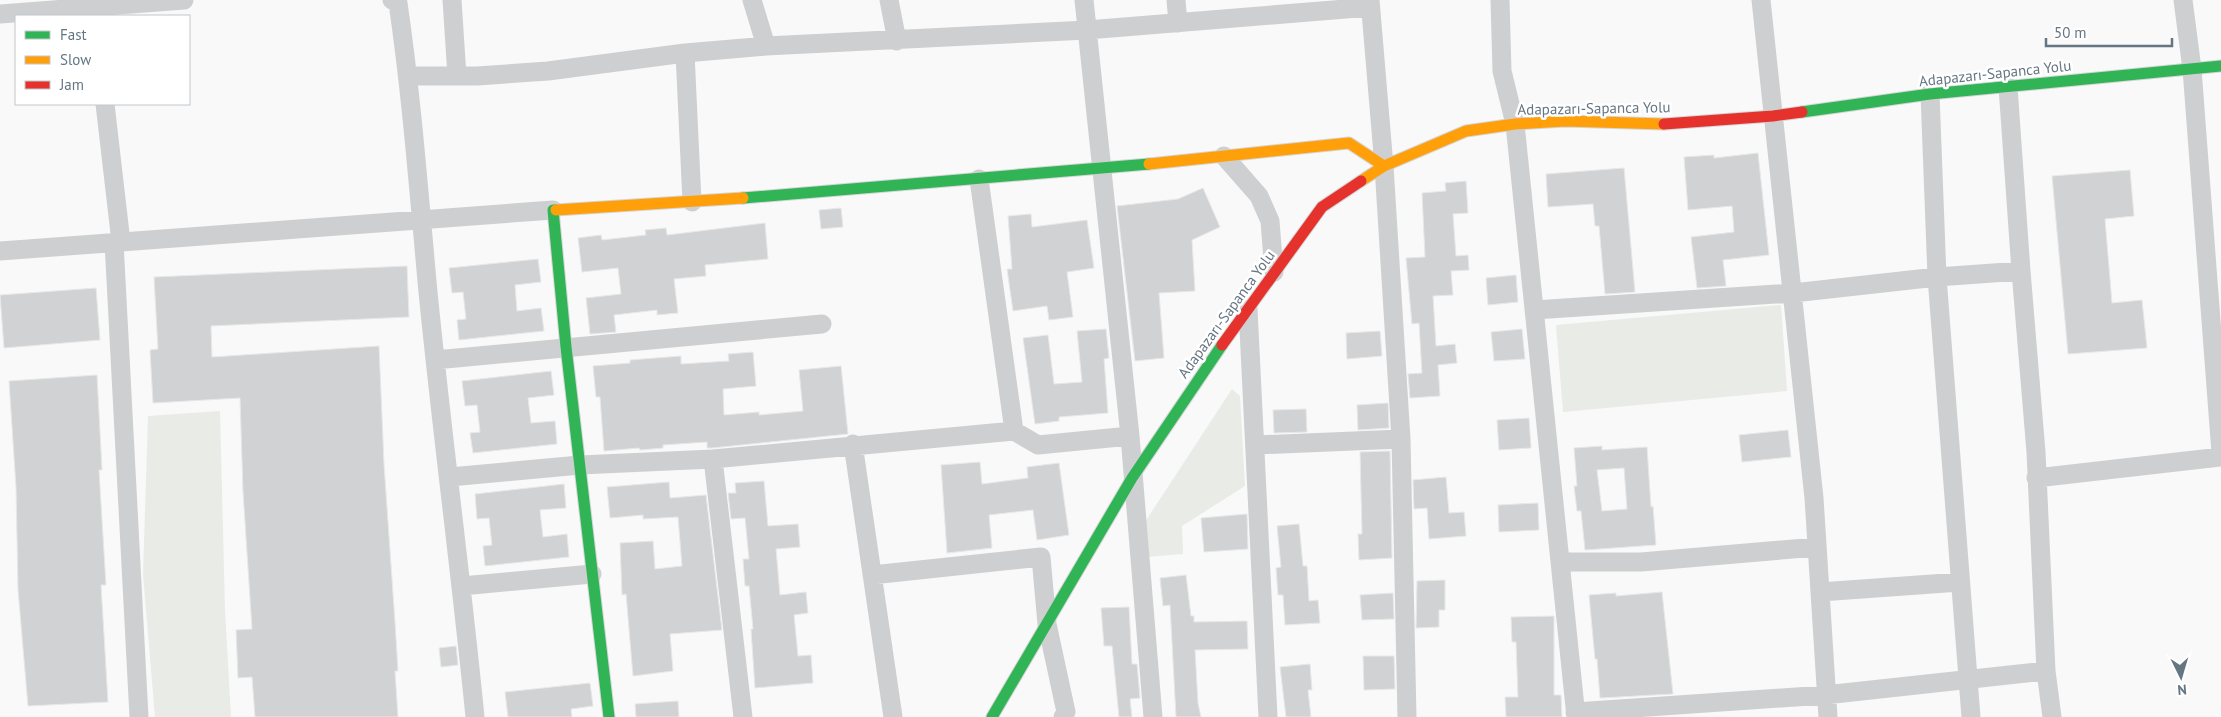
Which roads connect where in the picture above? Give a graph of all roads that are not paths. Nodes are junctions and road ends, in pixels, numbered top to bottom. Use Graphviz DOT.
graph roads {
  1 [pos="184,0"];
  2 [pos="392,0"];
  3 [pos="452,0"];
  4 [pos="752,0"];
  5 [pos="889,0"];
  6 [pos="1084,0"];
  7 [pos="1176,0"];
  8 [pos="1500,0"];
  9 [pos="1761,0"];
  10 [pos="2183,0"];
  11 [pos="1370,4"];
  12 [pos="94,7"];
  13 [pos="1256,9"];
  14 [pos="0,14"];
  15 [pos="1178,23"];
  16 [pos="1087,30"];
  17 [pos="897,41"];
  18 [pos="766,46"];
  19 [pos="685,53"];
  20 [pos="2221,66"];
  21 [pos="2192,69"];
  22 [pos="409,76"];
  23 [pos="457,76"];
  24 [pos="2008,87"];
  25 [pos="1930,94"];
  26 [pos="105,105"];
  27 [pos="1773,116"];
  28 [pos="1514,124"];
  29 [pos="1224,156"];
  30 [pos="1384,166"];
  31 [pos="1102,169"];
  32 [pos="980,179"];
  33 [pos="692,202"];
  34 [pos="553,210"];
  35 [pos="423,219"];
  36 [pos="118,242"];
  37 [pos="0,252"];
  38 [pos="1274,272"];
  39 [pos="2020,272"];
  40 [pos="1937,277"];
  41 [pos="1793,293"];
  42 [pos="1248,309"];
  43 [pos="1534,310"];
  44 [pos="822,324"];
  45 [pos="566,347"];
  46 [pos="435,360"];
  47 [pos="1014,431"];
  48 [pos="1130,436"];
  49 [pos="1401,439"];
  50 [pos="853,444"];
  51 [pos="1255,445"];
  52 [pos="2221,452"];
  53 [pos="2221,457"];
  54 [pos="713,459"];
  55 [pos="580,465"];
  56 [pos="450,477"];
  57 [pos="1132,478"];
  58 [pos="2036,478"];
  59 [pos="1817,547"];
  60 [pos="1560,562"];
  61 [pos="592,574"];
  62 [pos="872,575"];
  63 [pos="1960,582"];
  64 [pos="462,586"];
  65 [pos="1820,592"];
  66 [pos="1047,624"];
  67 [pos="2046,671"];
  68 [pos="1968,679"];
  69 [pos="1826,695"];
  70 [pos="1575,714"];
  71 [pos="139,717"];
  72 [pos="475,717"];
  73 [pos="609,717"];
  74 [pos="743,717"];
  75 [pos="893,717"];
  76 [pos="992,717"];
  77 [pos="1063,717"];
  78 [pos="1153,717"];
  79 [pos="1268,717"];
  80 [pos="1407,717"];
  81 [pos="1828,717"];
  82 [pos="1971,717"];
  83 [pos="2052,717"];
  1 -- 12 [label="street"];
  2 -- 22 [label="street"];
  3 -- 23 [label="street"];
  4 -- 18 [label="street"];
  5 -- 17 [label="street"];
  6 -- 16 [label="street"];
  7 -- 15 [label="street"];
  8 -- 28 [label="street"];
  9 -- 27 [label="street"];
  10 -- 21 [label="street"];
  11 -- 13 [label="street"];
  11 -- 30 [label="street"];
  12 -- 14 [label="street"];
  13 -- 15 [label="street"];
  15 -- 16 [label="street"];
  16 -- 17 [label="street"];
  16 -- 31 [label="street"];
  17 -- 18 [label="street"];
  18 -- 19 [label="street"];
  19 -- 23 [label="street"];
  19 -- 33 [label="street"];
  20 -- 21 [label="main road, Adapazarı-Sapanca Yolu"];
  21 -- 24 [label="main road, Adapazarı-Sapanca Yolu"];
  21 -- 52 [label="street"];
  22 -- 23 [label="street"];
  22 -- 35 [label="street"];
  24 -- 25 [label="main road, Adapazarı-Sapanca Yolu"];
  24 -- 39 [label="street"];
  25 -- 27 [label="main road, Adapazarı-Sapanca Yolu"];
  25 -- 40 [label="street"];
  26 -- 36 [label="street"];
  27 -- 28 [label="main road, Adapazarı-Sapanca Yolu"];
  27 -- 41 [label="street"];
  28 -- 30 [label="main road, Adapazarı-Sapanca Yolu"];
  28 -- 43 [label="street"];
  29 -- 30 [label="main road"];
  29 -- 31 [label="main road"];
  29 -- 38 [label="street"];
  30 -- 38 [label="main road, Adapazarı-Sapanca Yolu"];
  30 -- 49 [label="street"];
  31 -- 32 [label="main road"];
  31 -- 48 [label="street"];
  32 -- 33 [label="main road"];
  32 -- 47 [label="street"];
  33 -- 34 [label="main road"];
  34 -- 35 [label="street"];
  34 -- 45 [label="main road"];
  35 -- 36 [label="street"];
  35 -- 46 [label="street"];
  36 -- 37 [label="street"];
  36 -- 71 [label="street"];
  38 -- 42 [label="main road, Adapazarı-Sapanca Yolu"];
  39 -- 40 [label="street"];
  39 -- 58 [label="street"];
  40 -- 41 [label="street"];
  40 -- 63 [label="street"];
  41 -- 43 [label="street"];
  41 -- 59 [label="street"];
  42 -- 51 [label="street"];
  42 -- 57 [label="main road, Adapazarı-Sapanca Yolu"];
  43 -- 60 [label="street"];
  44 -- 45 [label="street"];
  45 -- 46 [label="street"];
  45 -- 55 [label="main road"];
  46 -- 56 [label="street"];
  47 -- 48 [label="street"];
  47 -- 50 [label="street"];
  48 -- 57 [label="street"];
  49 -- 51 [label="street"];
  49 -- 80 [label="street"];
  50 -- 54 [label="street"];
  50 -- 62 [label="street"];
  51 -- 79 [label="street"];
  53 -- 58 [label="street"];
  54 -- 55 [label="street"];
  54 -- 74 [label="street"];
  55 -- 56 [label="street"];
  55 -- 61 [label="main road"];
  56 -- 64 [label="street"];
  57 -- 66 [label="main road, Adapazarı-Sapanca Yolu"];
  57 -- 78 [label="street"];
  58 -- 67 [label="street"];
  59 -- 60 [label="street"];
  59 -- 65 [label="street"];
  60 -- 70 [label="street"];
  61 -- 64 [label="street"];
  61 -- 73 [label="main road"];
  62 -- 66 [label="street"];
  62 -- 75 [label="street"];
  63 -- 65 [label="street"];
  63 -- 68 [label="street"];
  64 -- 72 [label="street"];
  65 -- 69 [label="street"];
  66 -- 76 [label="main road, Adapazarı-Sapanca Yolu"];
  66 -- 77 [label="street"];
  67 -- 68 [label="street"];
  67 -- 83 [label="street"];
  68 -- 69 [label="street"];
  68 -- 82 [label="street"];
  69 -- 70 [label="street"];
  69 -- 81 [label="street"];
}
